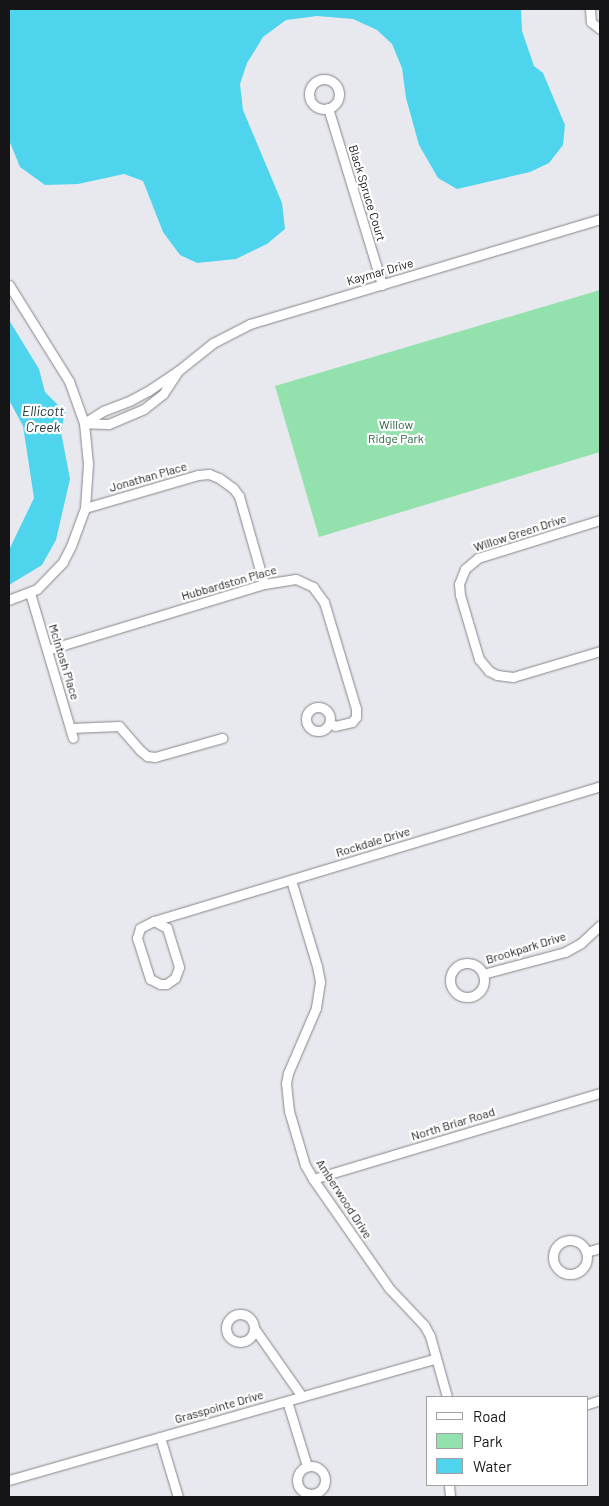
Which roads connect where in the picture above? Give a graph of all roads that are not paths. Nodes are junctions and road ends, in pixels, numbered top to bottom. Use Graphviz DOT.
graph roads {
  1 [pos="590,9"];
  2 [pos="600,29"];
  3 [pos="328,108"];
  4 [pos="600,220"];
  5 [pos="9,285"];
  6 [pos="382,285"];
  7 [pos="178,371"];
  8 [pos="84,423"];
  9 [pos="85,508"];
  10 [pos="600,520"];
  11 [pos="264,584"];
  12 [pos="30,593"];
  13 [pos="9,600"];
  14 [pos="47,650"];
  15 [pos="600,651"];
  16 [pos="330,724"];
  17 [pos="70,728"];
  18 [pos="73,738"];
  19 [pos="222,738"];
  20 [pos="600,786"];
  21 [pos="291,880"];
  22 [pos="154,921"];
  23 [pos="600,925"];
  24 [pos="483,974"];
  25 [pos="600,1093"];
  26 [pos="314,1179"];
  27 [pos="600,1248"];
  28 [pos="586,1252"];
  29 [pos="254,1328"];
  30 [pos="436,1358"];
  31 [pos="301,1396"];
  32 [pos="448,1396"];
  33 [pos="287,1401"];
  34 [pos="160,1438"];
  35 [pos="307,1466"];
  36 [pos="9,1480"];
  37 [pos="178,1497"];
  1 -- 2 [label="street"];
  3 -- 6 [label="street, Black Spruce Court"];
  4 -- 6 [label="street, Kaymar Drive"];
  5 -- 8 [label="street"];
  6 -- 7 [label="street, Kaymar Drive"];
  7 -- 8 [label="street, Kaymar Drive"];
  7 -- 8 [label="street, Kaymar Drive"];
  8 -- 9 [label="street"];
  9 -- 11 [label="street, Jonathan Place"];
  9 -- 12 [label="street"];
  10 -- 15 [label="street, Willow Green Drive"];
  11 -- 14 [label="street, Hubbardston Place"];
  11 -- 16 [label="street, Hubbardston Place"];
  12 -- 13 [label="street"];
  12 -- 14 [label="street, McIntosh Place"];
  14 -- 17 [label="street, McIntosh Place"];
  17 -- 18 [label="street, McIntosh Place"];
  17 -- 19 [label="street"];
  20 -- 21 [label="street, Rockdale Drive"];
  21 -- 22 [label="street, Rockdale Drive"];
  21 -- 26 [label="street, Amberwood Drive"];
  22 -- 22 [label="street, Rockdale Drive"];
  23 -- 24 [label="street, Brookpark Drive"];
  25 -- 26 [label="street, North Briar Road"];
  26 -- 30 [label="street, Amberwood Drive"];
  27 -- 28 [label="street"];
  29 -- 31 [label="street"];
  30 -- 31 [label="street, Grasspointe Drive"];
  30 -- 32 [label="street, Amberwood Drive"];
  31 -- 33 [label="street, Grasspointe Drive"];
  33 -- 34 [label="street, Grasspointe Drive"];
  33 -- 35 [label="street"];
  34 -- 36 [label="street, Grasspointe Drive"];
  34 -- 37 [label="street"];
}
